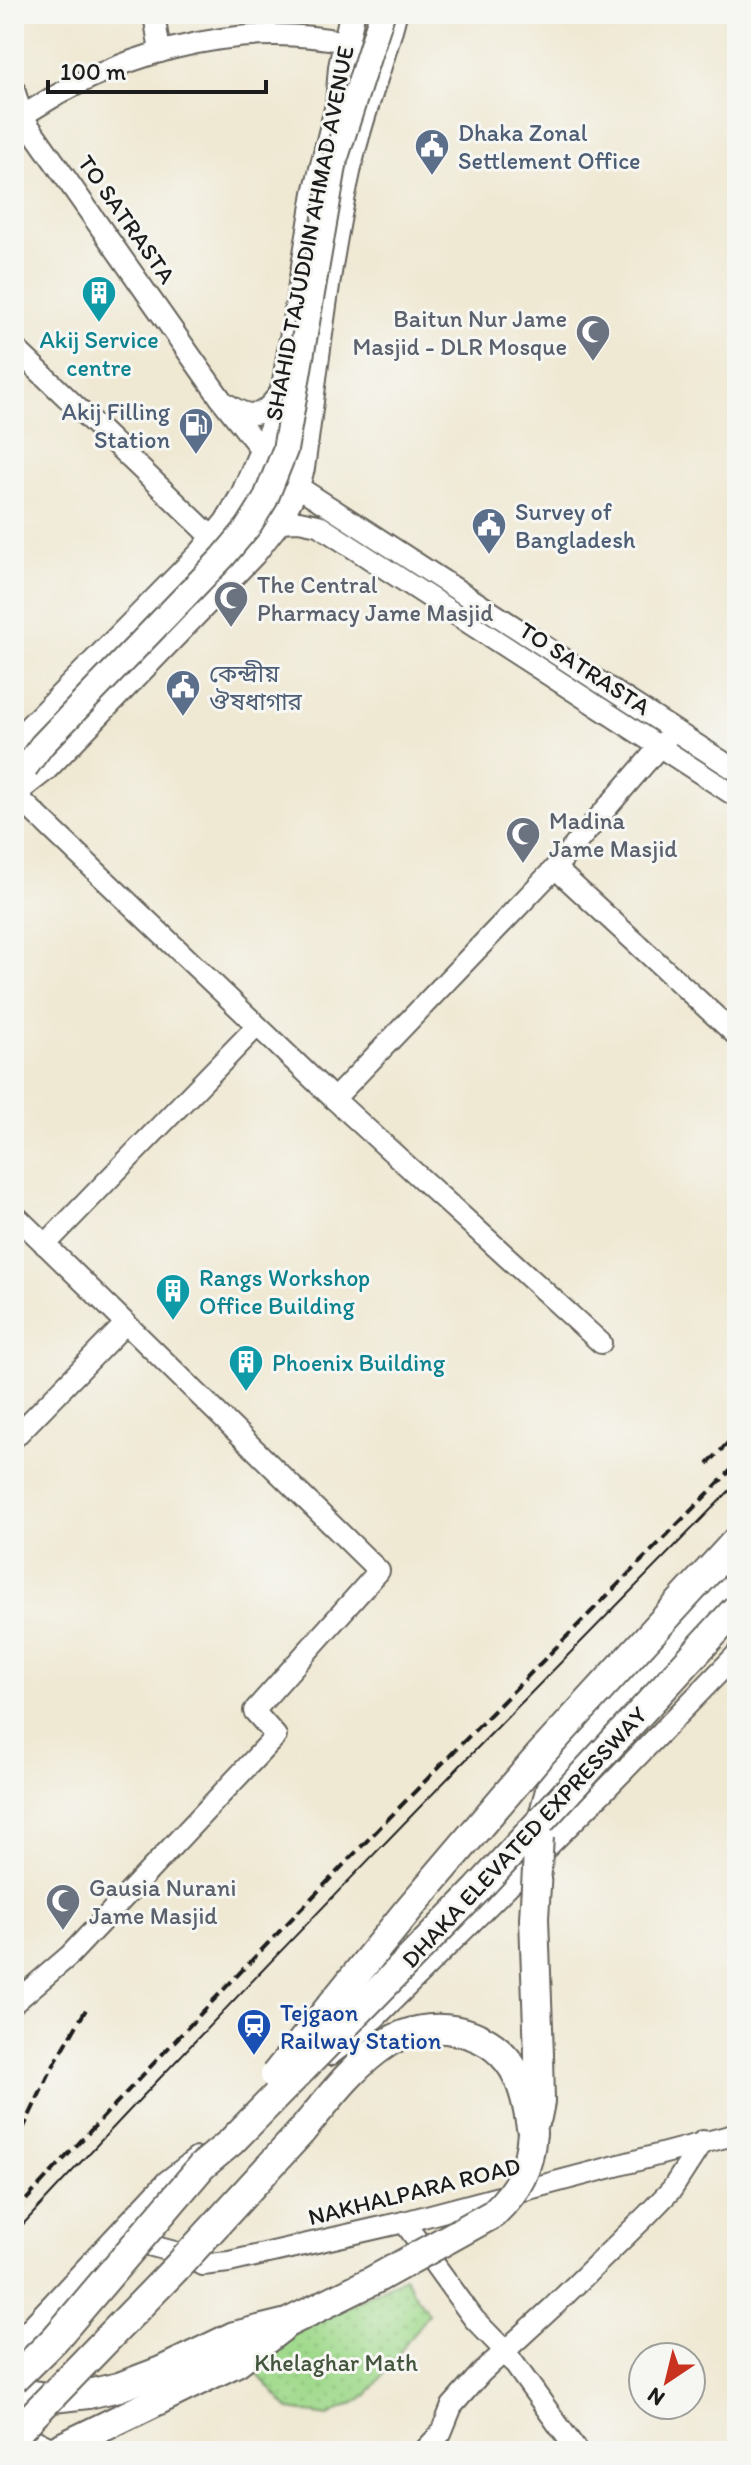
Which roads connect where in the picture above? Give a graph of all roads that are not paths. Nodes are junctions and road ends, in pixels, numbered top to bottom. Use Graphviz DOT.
graph roads {
  1 [pos="154,14"];
  2 [pos="352,14"];
  3 [pos="367,14"];
  4 [pos="382,14"];
  5 [pos="394,14"];
  6 [pos="345,42"];
  7 [pos="160,52"];
  8 [pos="14,87"];
  9 [pos="58,94"];
  10 [pos="338,105"];
  11 [pos="18,119"];
  12 [pos="14,347"];
  13 [pos="283,390"];
  14 [pos="221,399"];
  15 [pos="272,427"];
  16 [pos="306,438"];
  17 [pos="263,452"];
  18 [pos="297,486"];
  19 [pos="246,487"];
  20 [pos="278,522"];
  21 [pos="220,530"];
  22 [pos="673,730"];
  23 [pos="14,744"];
  24 [pos="660,748"];
  25 [pos="737,771"];
  26 [pos="14,792"];
  27 [pos="737,797"];
  28 [pos="555,868"];
  29 [pos="257,1026"];
  30 [pos="737,1036"];
  31 [pos="334,1099"];
  32 [pos="14,1214"];
  33 [pos="45,1245"];
  34 [pos="126,1323"];
  35 [pos="601,1343"];
  36 [pos="14,1438"];
  37 [pos="737,1540"];
  38 [pos="737,1568"];
  39 [pos="737,1608"];
  40 [pos="737,1654"];
  41 [pos="14,2003"];
  42 [pos="532,2133"];
  43 [pos="737,2134"];
  44 [pos="703,2141"];
  45 [pos="202,2166"];
  46 [pos="404,2222"];
  47 [pos="105,2245"];
  48 [pos="287,2323"];
  49 [pos="14,2345"];
  50 [pos="505,2351"];
  51 [pos="14,2379"];
  52 [pos="14,2392"];
  53 [pos="14,2436"];
  54 [pos="35,2451"];
  55 [pos="53,2451"];
  56 [pos="424,2451"];
  57 [pos="577,2451"];
  1 -- 7 [label="street"];
  2 -- 6 [label="main road, SHAHID TAJUDDIN AHMAD AVENUE"];
  3 -- 10 [label="main road"];
  4 -- 26 [label="main road, bridge"];
  5 -- 16 [label="main road, SHAHID TAJUDDIN AHMAD AVENUE"];
  6 -- 7 [label="street"];
  6 -- 10 [label="main road, SHAHID TAJUDDIN AHMAD AVENUE"];
  7 -- 9 [label="street"];
  8 -- 9 [label="street"];
  8 -- 11 [label="street, TO SATRASTA"];
  9 -- 11 [label="street"];
  10 -- 13 [label="main road, SHAHID TAJUDDIN AHMAD AVENUE"];
  11 -- 14 [label="street, TO SATRASTA"];
  12 -- 21 [label="street"];
  13 -- 14 [label="street"];
  13 -- 15 [label="main road, SHAHID TAJUDDIN AHMAD AVENUE"];
  14 -- 17 [label="street, TO SATRASTA"];
  15 -- 16 [label="main road"];
  15 -- 17 [label="main road, SHAHID TAJUDDIN AHMAD AVENUE"];
  16 -- 18 [label="main road, SHAHID TAJUDDIN AHMAD AVENUE"];
  17 -- 18 [label="main road"];
  17 -- 19 [label="main road, SHAHID TAJUDDIN AHMAD AVENUE"];
  18 -- 19 [label="main road"];
  18 -- 20 [label="main road, SHAHID TAJUDDIN AHMAD AVENUE"];
  18 -- 22 [label="street"];
  19 -- 21 [label="main road, SHAHID TAJUDDIN AHMAD AVENUE"];
  20 -- 21 [label="main road"];
  20 -- 24 [label="street, TO SATRASTA"];
  20 -- 26 [label="main road"];
  21 -- 23 [label="main road"];
  22 -- 24 [label="street"];
  22 -- 25 [label="street"];
  24 -- 27 [label="street, TO SATRASTA"];
  24 -- 28 [label="street"];
  26 -- 29 [label="street"];
  28 -- 30 [label="street"];
  28 -- 31 [label="street"];
  29 -- 31 [label="street"];
  29 -- 33 [label="street"];
  31 -- 35 [label="street"];
  32 -- 33 [label="street"];
  33 -- 34 [label="street"];
  34 -- 36 [label="street"];
  34 -- 41 [label="street"];
  37 -- 45 [label="highway, bridge"];
  38 -- 42 [label="highway, bridge"];
  39 -- 45 [label="highway, DHAKA ELEVATED EXPRESSWAY, bridge"];
  40 -- 47 [label="street"];
  42 -- 48 [label="highway, bridge"];
  42 -- 53 [label="highway, bridge"];
  43 -- 44 [label="street, NAKHALPARA ROAD"];
  44 -- 46 [label="street, NAKHALPARA ROAD"];
  44 -- 50 [label="street"];
  45 -- 51 [label="highway, DHAKA ELEVATED EXPRESSWAY, bridge"];
  46 -- 47 [label="street, NAKHALPARA ROAD"];
  46 -- 50 [label="street"];
  47 -- 49 [label="street"];
  48 -- 52 [label="highway, bridge"];
  48 -- 55 [label="highway"];
  50 -- 56 [label="street"];
  50 -- 57 [label="street"];
  53 -- 54 [label="street"];
  53 -- 55 [label="main road"];
}
